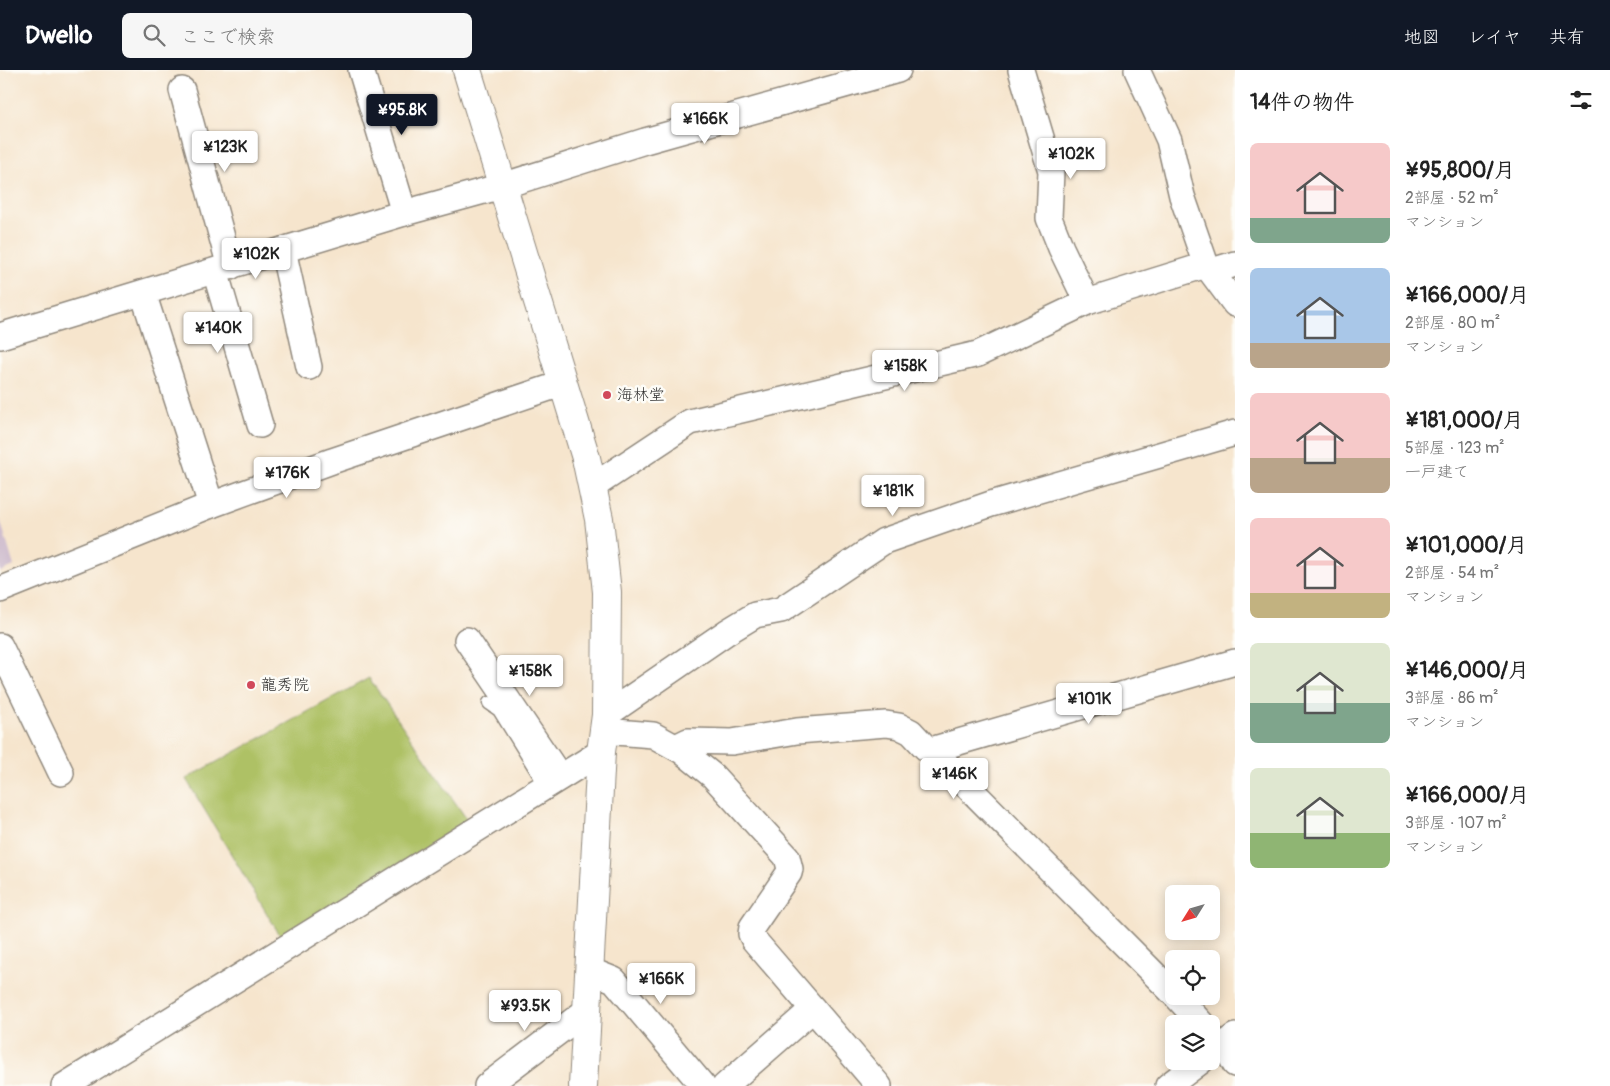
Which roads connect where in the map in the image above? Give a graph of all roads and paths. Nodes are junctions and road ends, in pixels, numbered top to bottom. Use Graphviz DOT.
graph roads {
  1 [pos="361,70"];
  2 [pos="467,70"];
  3 [pos="898,70"];
  4 [pos="1021,70"];
  5 [pos="1137,70"];
  6 [pos="182,90"];
  7 [pos="502,186"];
  8 [pos="404,213"];
  9 [pos="283,250"];
  10 [pos="1235,264"];
  11 [pos="1209,268"];
  12 [pos="222,269"];
  13 [pos="143,293"];
  14 [pos="1087,302"];
  15 [pos="1235,304"];
  16 [pos="0,336"];
  17 [pos="309,367"];
  18 [pos="564,383"];
  19 [pos="260,425"];
  20 [pos="1235,433"];
  21 [pos="592,487"];
  22 [pos="211,504"];
  23 [pos="0,590"];
  24 [pos="467,640"];
  25 [pos="0,646"];
  26 [pos="1235,662"];
  27 [pos="489,703"];
  28 [pos="603,733"];
  29 [pos="676,747"];
  30 [pos="931,750"];
  31 [pos="61,773"];
  32 [pos="553,782"];
  33 [pos="589,970"];
  34 [pos="1165,985"];
  35 [pos="1184,1005"];
  36 [pos="813,1009"];
  37 [pos="586,1011"];
  38 [pos="1194,1015"];
  39 [pos="1189,1070"];
  40 [pos="67,1085"];
  41 [pos="486,1086"];
  42 [pos="583,1086"];
  43 [pos="703,1086"];
  44 [pos="725,1086"];
  45 [pos="879,1086"];
  46 [pos="1168,1086"];
  1 -- 8 [label="street"];
  2 -- 7 [label="street"];
  3 -- 7 [label="street"];
  4 -- 14 [label="street"];
  5 -- 11 [label="street"];
  6 -- 12 [label="street"];
  7 -- 8 [label="street"];
  7 -- 18 [label="street"];
  8 -- 9 [label="street"];
  9 -- 12 [label="street"];
  9 -- 17 [label="street"];
  10 -- 11 [label="street"];
  11 -- 14 [label="street"];
  11 -- 15 [label="street"];
  12 -- 13 [label="street"];
  12 -- 19 [label="street"];
  13 -- 16 [label="street"];
  13 -- 22 [label="street"];
  14 -- 21 [label="street"];
  18 -- 21 [label="street"];
  18 -- 22 [label="street"];
  20 -- 28 [label="street"];
  21 -- 28 [label="street"];
  22 -- 23 [label="street"];
  24 -- 32 [label="street"];
  25 -- 31 [label="street"];
  26 -- 30 [label="street"];
  27 -- 32 [label="lane"];
  28 -- 29 [label="street"];
  28 -- 32 [label="street"];
  28 -- 33 [label="street"];
  29 -- 30 [label="street"];
  29 -- 36 [label="street"];
  30 -- 34 [label="street"];
  32 -- 40 [label="street"];
  33 -- 37 [label="street"];
  33 -- 43 [label="street"];
  35 -- 38 [label="street"];
  36 -- 44 [label="street"];
  36 -- 45 [label="street"];
  37 -- 41 [label="street"];
  37 -- 42 [label="street"];
  39 -- 46 [label="street"];
}
